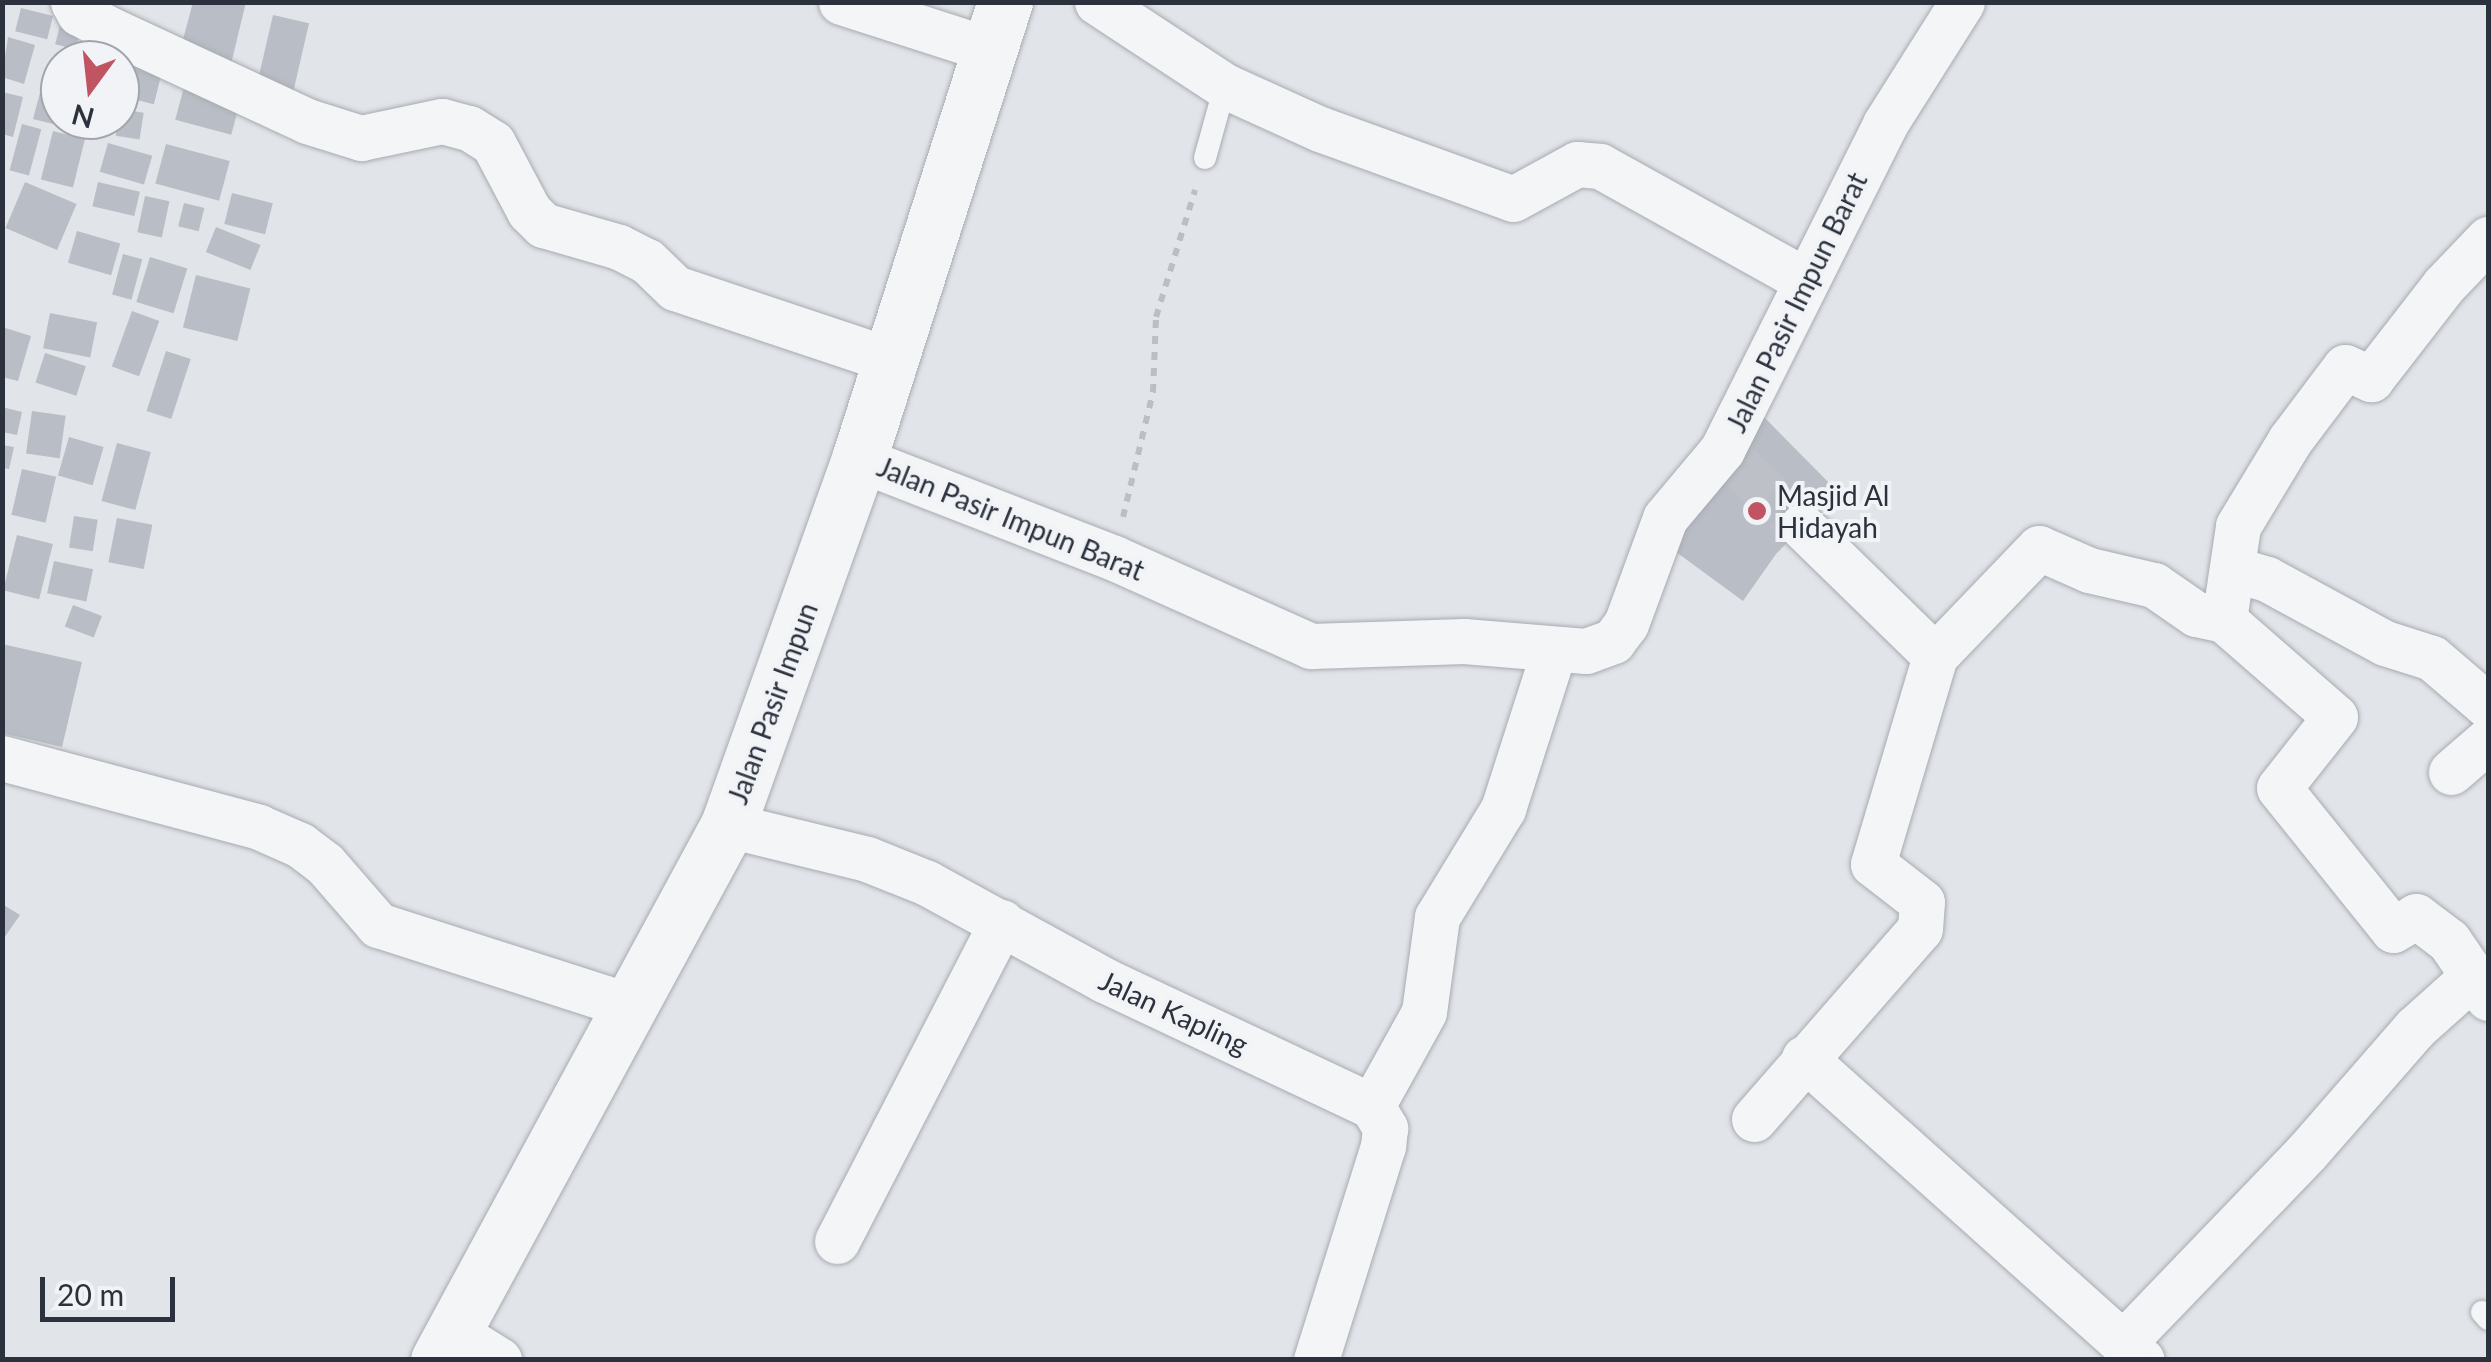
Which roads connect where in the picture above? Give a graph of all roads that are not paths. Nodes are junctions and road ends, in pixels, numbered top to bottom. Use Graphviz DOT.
graph roads {
  1 [pos="74,2"];
  2 [pos="840,2"];
  3 [pos="1098,2"];
  4 [pos="1962,2"];
  5 [pos="996,26"];
  6 [pos="1225,86"];
  7 [pos="1205,158"];
  8 [pos="2488,239"];
  9 [pos="1803,280"];
  10 [pos="890,360"];
  11 [pos="859,459"];
  12 [pos="1802,526"];
  13 [pos="2236,570"];
  14 [pos="2224,620"];
  15 [pos="1554,650"];
  16 [pos="1934,656"];
  17 [pos="2488,706"];
  18 [pos="2488,740"];
  19 [pos="2,758"];
  20 [pos="2451,772"];
  21 [pos="728,825"];
  22 [pos="1002,922"];
  23 [pos="2481,987"];
  24 [pos="627,1005"];
  25 [pos="1804,1058"];
  26 [pos="1372,1106"];
  27 [pos="1754,1119"];
  28 [pos="837,1241"];
  29 [pos="444,1345"];
  30 [pos="2134,1350"];
  31 [pos="499,1360"];
  32 [pos="1316,1360"];
  1 -- 10 [label="street"];
  2 -- 5 [label="street"];
  3 -- 6 [label="street"];
  4 -- 9 [label="street, Jalan Pasir Impun Barat"];
  5 -- 10 [label="street, Jalan Pasir Impun"];
  6 -- 7 [label="lane"];
  6 -- 9 [label="street"];
  8 -- 13 [label="street"];
  9 -- 15 [label="street, Jalan Pasir Impun Barat"];
  10 -- 11 [label="street, Jalan Pasir Impun"];
  11 -- 15 [label="street, Jalan Pasir Impun Barat"];
  11 -- 21 [label="street, Jalan Pasir Impun"];
  12 -- 16 [label="street"];
  13 -- 14 [label="street"];
  13 -- 17 [label="street"];
  14 -- 16 [label="street"];
  14 -- 23 [label="street"];
  15 -- 26 [label="street"];
  16 -- 25 [label="street"];
  18 -- 20 [label="street"];
  19 -- 24 [label="street"];
  21 -- 22 [label="street, Jalan Kapling"];
  21 -- 24 [label="street, Jalan Pasir Impun"];
  22 -- 26 [label="street, Jalan Kapling"];
  22 -- 28 [label="street"];
  23 -- 30 [label="street"];
  24 -- 29 [label="street, Jalan Pasir Impun"];
  25 -- 27 [label="street"];
  25 -- 30 [label="street"];
  26 -- 32 [label="street"];
  29 -- 31 [label="street"];
}
